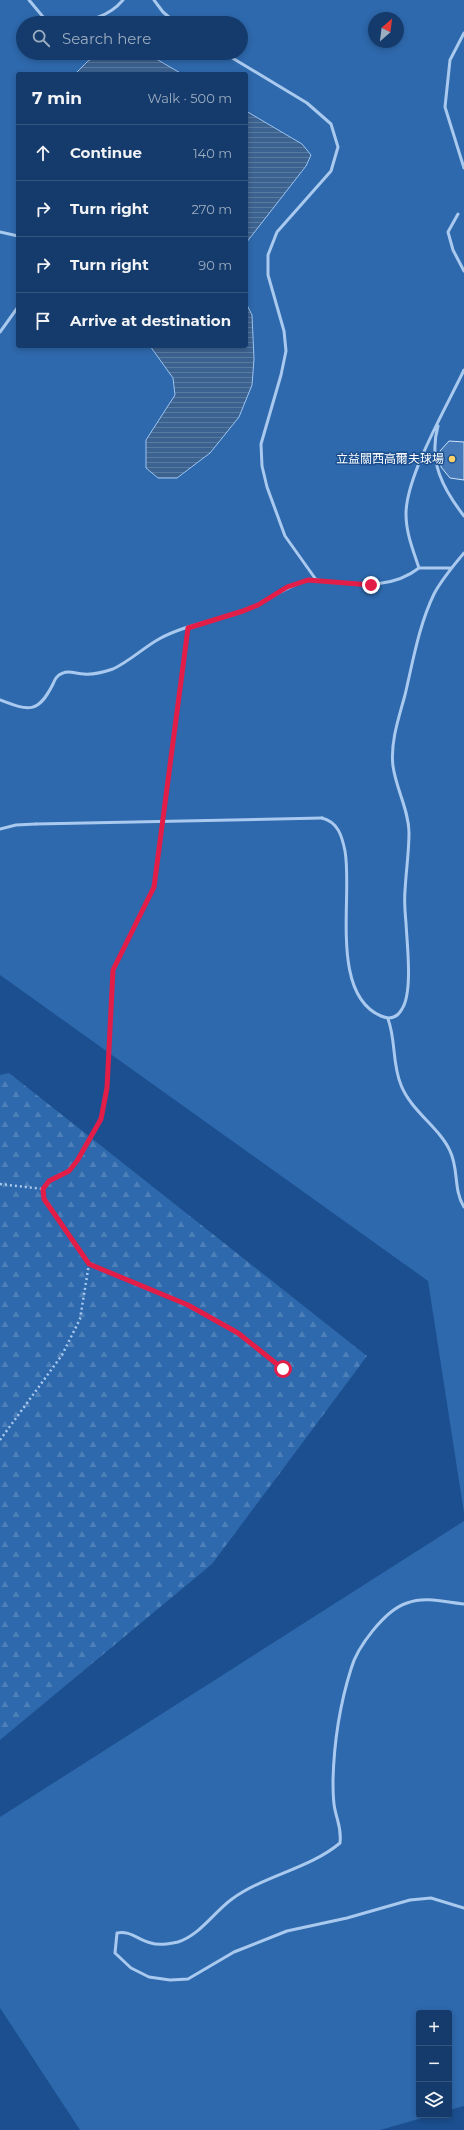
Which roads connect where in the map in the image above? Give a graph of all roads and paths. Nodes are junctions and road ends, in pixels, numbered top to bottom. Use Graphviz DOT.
graph roads {
  1 [pos="29,0"];
  2 [pos="123,0"];
  3 [pos="154,0"];
  4 [pos="42,16"];
  5 [pos="99,16"];
  6 [pos="168,16"];
  7 [pos="464,34"];
  8 [pos="236,60"];
  9 [pos="464,168"];
  10 [pos="458,214"];
  11 [pos="0,232"];
  12 [pos="16,236"];
  13 [pos="464,271"];
  14 [pos="16,310"];
  15 [pos="0,332"];
  16 [pos="464,370"];
  17 [pos="441,418"];
  18 [pos="464,516"];
  19 [pos="464,553"];
  20 [pos="419,568"];
  21 [pos="451,568"];
  22 [pos="317,581"];
  23 [pos="188,628"];
  24 [pos="0,700"];
  25 [pos="163,816"];
  26 [pos="162,824"];
  27 [pos="0,829"];
  28 [pos="388,1019"];
  29 [pos="0,1184"];
  30 [pos="43,1189"];
  31 [pos="464,1206"];
  32 [pos="89,1264"];
  33 [pos="283,1369"];
  34 [pos="0,1440"];
  35 [pos="464,1604"];
  36 [pos="464,1908"];
  1 -- 4 [label="lane"];
  2 -- 5 [label="lane"];
  3 -- 6 [label="lane"];
  7 -- 9 [label="lane"];
  8 -- 22 [label="lane"];
  10 -- 13 [label="lane"];
  11 -- 12 [label="lane"];
  14 -- 15 [label="lane"];
  16 -- 17 [label="lane"];
  17 -- 18 [label="lane"];
  17 -- 20 [label="lane"];
  19 -- 21 [label="lane"];
  20 -- 21 [label="lane"];
  20 -- 22 [label="lane"];
  21 -- 28 [label="lane"];
  22 -- 23 [label="lane"];
  23 -- 24 [label="lane"];
  23 -- 25 [label="path"];
  26 -- 30 [label="path"];
  27 -- 28 [label="lane, bridge"];
  28 -- 31 [label="lane"];
  29 -- 30 [label="path"];
  30 -- 32 [label="path"];
  32 -- 33 [label="path"];
  32 -- 34 [label="path"];
  35 -- 36 [label="lane"];
}
